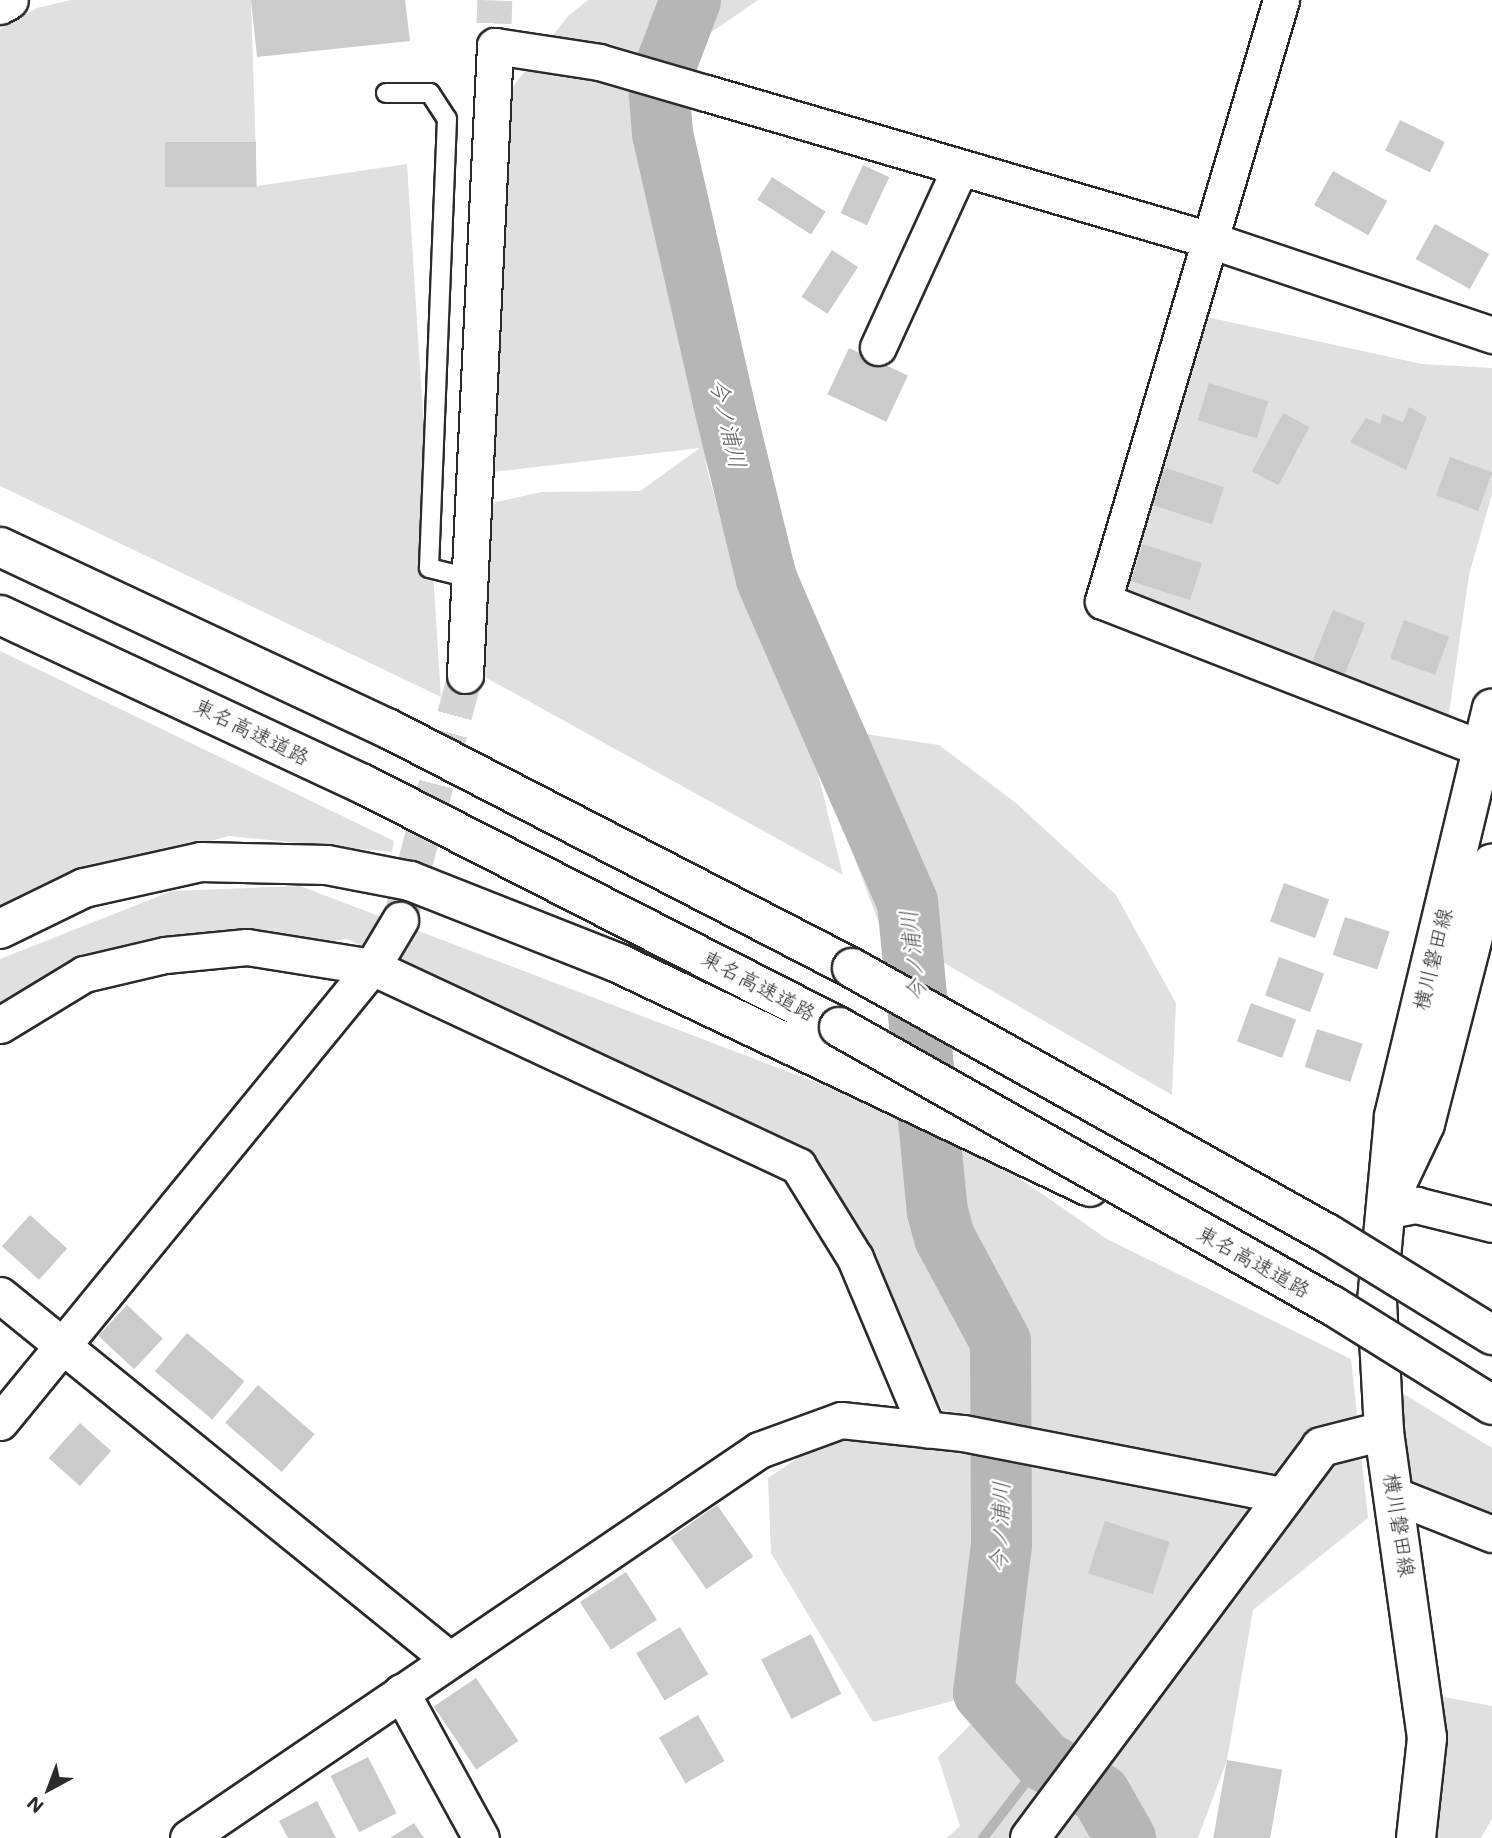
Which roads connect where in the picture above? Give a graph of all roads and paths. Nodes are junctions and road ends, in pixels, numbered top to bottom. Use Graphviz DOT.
graph roads {
  1 [pos="9,0"];
  2 [pos="1281,0"];
  3 [pos="0,5"];
  4 [pos="386,93"];
  5 [pos="960,168"];
  6 [pos="1210,240"];
  7 [pos="1492,335"];
  8 [pos="878,347"];
  9 [pos="0,519"];
  10 [pos="0,547"];
  11 [pos="469,578"];
  12 [pos="127,608"];
  13 [pos="0,615"];
  14 [pos="465,675"];
  15 [pos="1492,709"];
  16 [pos="1483,749"];
  17 [pos="1492,863"];
  18 [pos="400,920"];
  19 [pos="0,929"];
  20 [pos="372,967"];
  21 [pos="0,1025"];
  22 [pos="836,1044"];
  23 [pos="1384,1211"];
  24 [pos="1492,1224"];
  25 [pos="0,1295"];
  26 [pos="1492,1335"];
  27 [pos="62,1345"];
  28 [pos="1492,1405"];
  29 [pos="0,1422"];
  30 [pos="927,1429"];
  31 [pos="1384,1431"];
  32 [pos="1281,1495"];
  33 [pos="1396,1496"];
  34 [pos="1492,1534"];
  35 [pos="449,1659"];
  36 [pos="401,1692"];
  37 [pos="1034,1833"];
  38 [pos="188,1838"];
  39 [pos="481,1838"];
  40 [pos="1416,1838"];
  1 -- 3 [label="main road"];
  2 -- 6 [label="street"];
  4 -- 11 [label="lane"];
  5 -- 6 [label="street"];
  5 -- 8 [label="street"];
  5 -- 11 [label="street"];
  6 -- 7 [label="street"];
  6 -- 16 [label="street"];
  9 -- 12 [label="main road"];
  10 -- 12 [label="main road"];
  11 -- 14 [label="street"];
  12 -- 26 [label="main road, bridge"];
  13 -- 22 [label="main road, 東名高速道路"];
  15 -- 16 [label="main road, 横川磐田線"];
  16 -- 23 [label="main road, 横川磐田線"];
  17 -- 23 [label="main road, 横川磐田線"];
  18 -- 20 [label="street"];
  19 -- 22 [label="main road"];
  20 -- 21 [label="street"];
  20 -- 27 [label="street"];
  20 -- 30 [label="street"];
  22 -- 28 [label="main road, 東名高速道路, bridge"];
  23 -- 24 [label="street"];
  23 -- 31 [label="main road, 横川磐田線"];
  25 -- 27 [label="street"];
  27 -- 29 [label="street"];
  27 -- 35 [label="street"];
  30 -- 32 [label="street"];
  30 -- 35 [label="street"];
  31 -- 32 [label="main road"];
  31 -- 33 [label="main road, 横川磐田線"];
  32 -- 37 [label="main road"];
  33 -- 34 [label="street"];
  33 -- 40 [label="main road, 横川磐田線"];
  35 -- 36 [label="street"];
  36 -- 38 [label="street"];
  36 -- 39 [label="street"];
}
